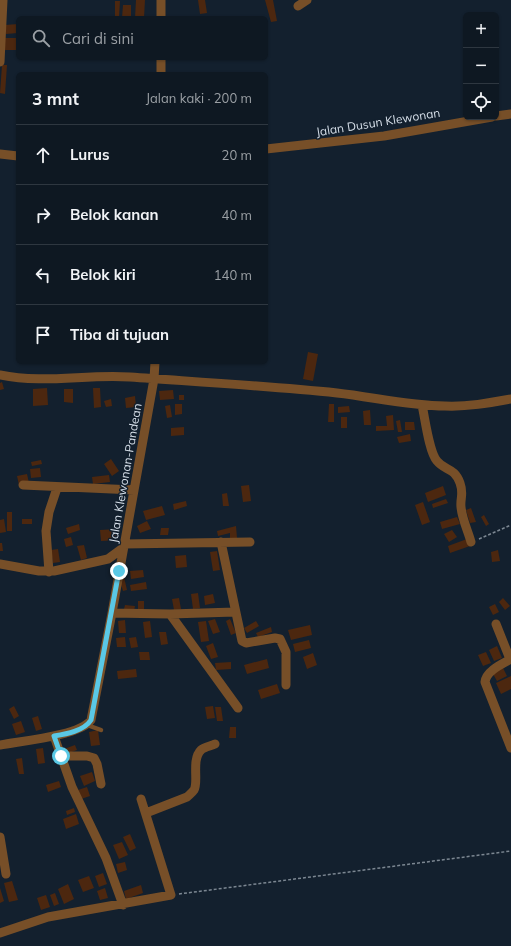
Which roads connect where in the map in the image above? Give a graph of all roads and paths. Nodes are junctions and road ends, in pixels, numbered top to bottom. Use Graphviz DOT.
graph roads {
  1 [pos="3,0"];
  2 [pos="161,0"];
  3 [pos="307,0"];
  4 [pos="298,6"];
  5 [pos="161,16"];
  6 [pos="161,60"];
  7 [pos="0,62"];
  8 [pos="161,72"];
  9 [pos="511,114"];
  10 [pos="499,116"];
  11 [pos="475,120"];
  12 [pos="268,149"];
  13 [pos="0,154"];
  14 [pos="16,156"];
  15 [pos="155,364"];
  16 [pos="0,375"];
  17 [pos="154,379"];
  18 [pos="511,399"];
  19 [pos="422,405"];
  20 [pos="23,485"];
  21 [pos="57,488"];
  22 [pos="134,490"];
  23 [pos="511,525"];
  24 [pos="220,542"];
  25 [pos="250,542"];
  26 [pos="471,542"];
  27 [pos="123,546"];
  28 [pos="108,559"];
  29 [pos="0,564"];
  30 [pos="119,571"];
  31 [pos="49,572"];
  32 [pos="235,612"];
  33 [pos="112,613"];
  34 [pos="170,614"];
  35 [pos="496,624"];
  36 [pos="510,659"];
  37 [pos="286,685"];
  38 [pos="238,708"];
  39 [pos="86,726"];
  40 [pos="101,730"];
  41 [pos="54,736"];
  42 [pos="0,744"];
  43 [pos="216,744"];
  44 [pos="511,748"];
  45 [pos="61,756"];
  46 [pos="101,784"];
  47 [pos="142,799"];
  48 [pos="146,813"];
  49 [pos="0,837"];
  50 [pos="511,851"];
  51 [pos="6,874"];
  52 [pos="171,895"];
  53 [pos="123,905"];
  54 [pos="0,932"];
  1 -- 7 [label="street"];
  2 -- 5 [label="street"];
  3 -- 4 [label="street"];
  6 -- 8 [label="street"];
  9 -- 10 [label="street"];
  11 -- 12 [label="street, Jalan Dusun Klewonan"];
  13 -- 14 [label="street"];
  15 -- 17 [label="street, Jalan Klewonan-Pandean"];
  16 -- 17 [label="street"];
  17 -- 19 [label="street"];
  17 -- 22 [label="street, Jalan Klewonan-Pandean"];
  18 -- 19 [label="street"];
  19 -- 26 [label="street"];
  20 -- 21 [label="street"];
  21 -- 22 [label="street"];
  21 -- 31 [label="street"];
  22 -- 27 [label="street, Jalan Klewonan-Pandean"];
  23 -- 26 [label="path"];
  24 -- 25 [label="street"];
  24 -- 27 [label="street"];
  24 -- 32 [label="street"];
  27 -- 28 [label="street"];
  27 -- 30 [label="street, Jalan Klewonan-Pandean"];
  28 -- 30 [label="street"];
  28 -- 31 [label="street"];
  29 -- 31 [label="street"];
  30 -- 33 [label="street, Jalan Klewonan-Pandean"];
  32 -- 34 [label="street"];
  32 -- 37 [label="street"];
  33 -- 34 [label="street"];
  33 -- 39 [label="street, Jalan Klewonan-Pandean"];
  34 -- 38 [label="street"];
  35 -- 36 [label="street"];
  36 -- 44 [label="street"];
  39 -- 40 [label="lane"];
  39 -- 41 [label="street"];
  41 -- 42 [label="street"];
  41 -- 45 [label="street"];
  43 -- 48 [label="street"];
  45 -- 46 [label="street"];
  45 -- 53 [label="street"];
  47 -- 48 [label="street"];
  48 -- 52 [label="street"];
  49 -- 51 [label="street"];
  50 -- 52 [label="path"];
  52 -- 53 [label="street"];
  53 -- 54 [label="street"];
}
